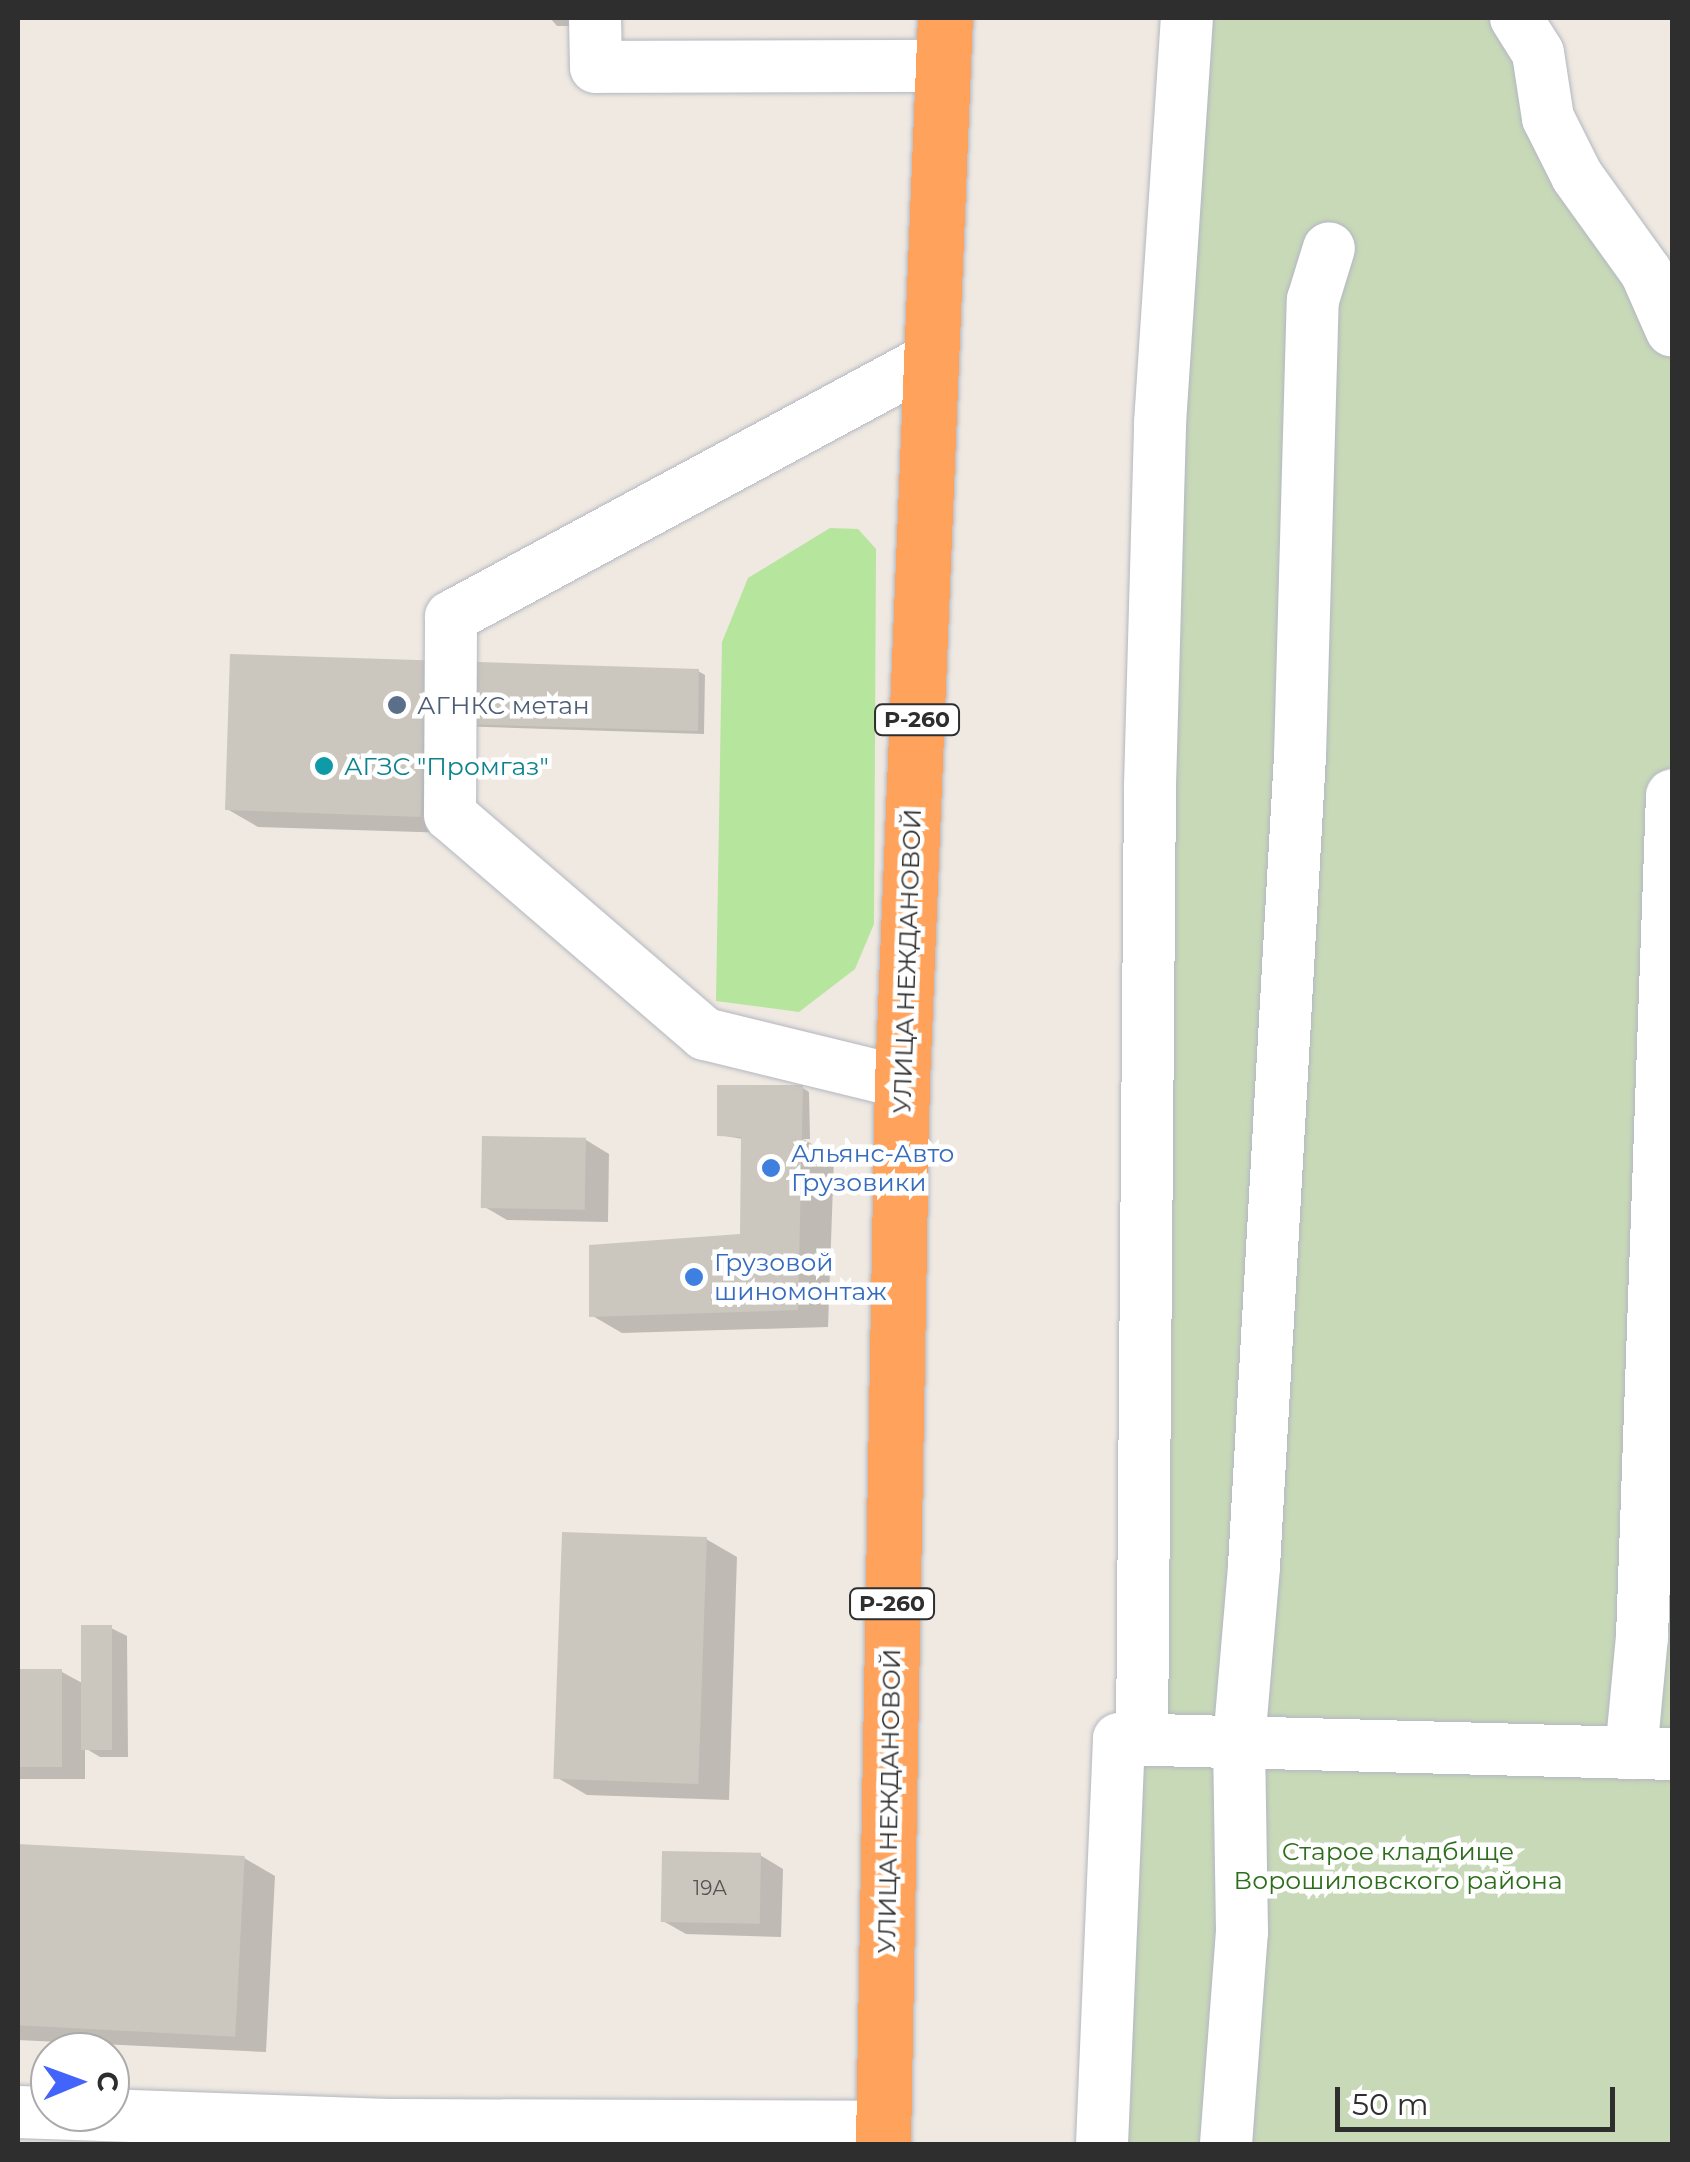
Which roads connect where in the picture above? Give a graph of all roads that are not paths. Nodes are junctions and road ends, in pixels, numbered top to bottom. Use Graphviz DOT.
graph roads {
  1 [pos="595,18"];
  2 [pos="1186,18"];
  3 [pos="1516,18"];
  4 [pos="944,42"];
  5 [pos="1329,248"];
  6 [pos="1672,331"];
  7 [pos="932,358"];
  8 [pos="1672,796"];
  9 [pos="902,1082"];
  10 [pos="1142,1740"];
  11 [pos="1239,1742"];
  12 [pos="1652,1754"];
  13 [pos="18,2112"];
  14 [pos="883,2136"];
  15 [pos="1102,2144"];
  16 [pos="1226,2144"];
  1 -- 4 [label="street"];
  2 -- 10 [label="street"];
  3 -- 6 [label="street"];
  4 -- 7 [label="highway, УЛИЦА НЕЖДАНОВОЙ / Р-260"];
  5 -- 11 [label="street"];
  7 -- 9 [label="highway, УЛИЦА НЕЖДАНОВОЙ / Р-260"];
  7 -- 9 [label="street"];
  8 -- 12 [label="street"];
  9 -- 14 [label="highway, УЛИЦА НЕЖДАНОВОЙ / Р-260"];
  10 -- 11 [label="street"];
  10 -- 15 [label="street"];
  11 -- 12 [label="street"];
  11 -- 16 [label="street"];
  13 -- 14 [label="street"];
}
